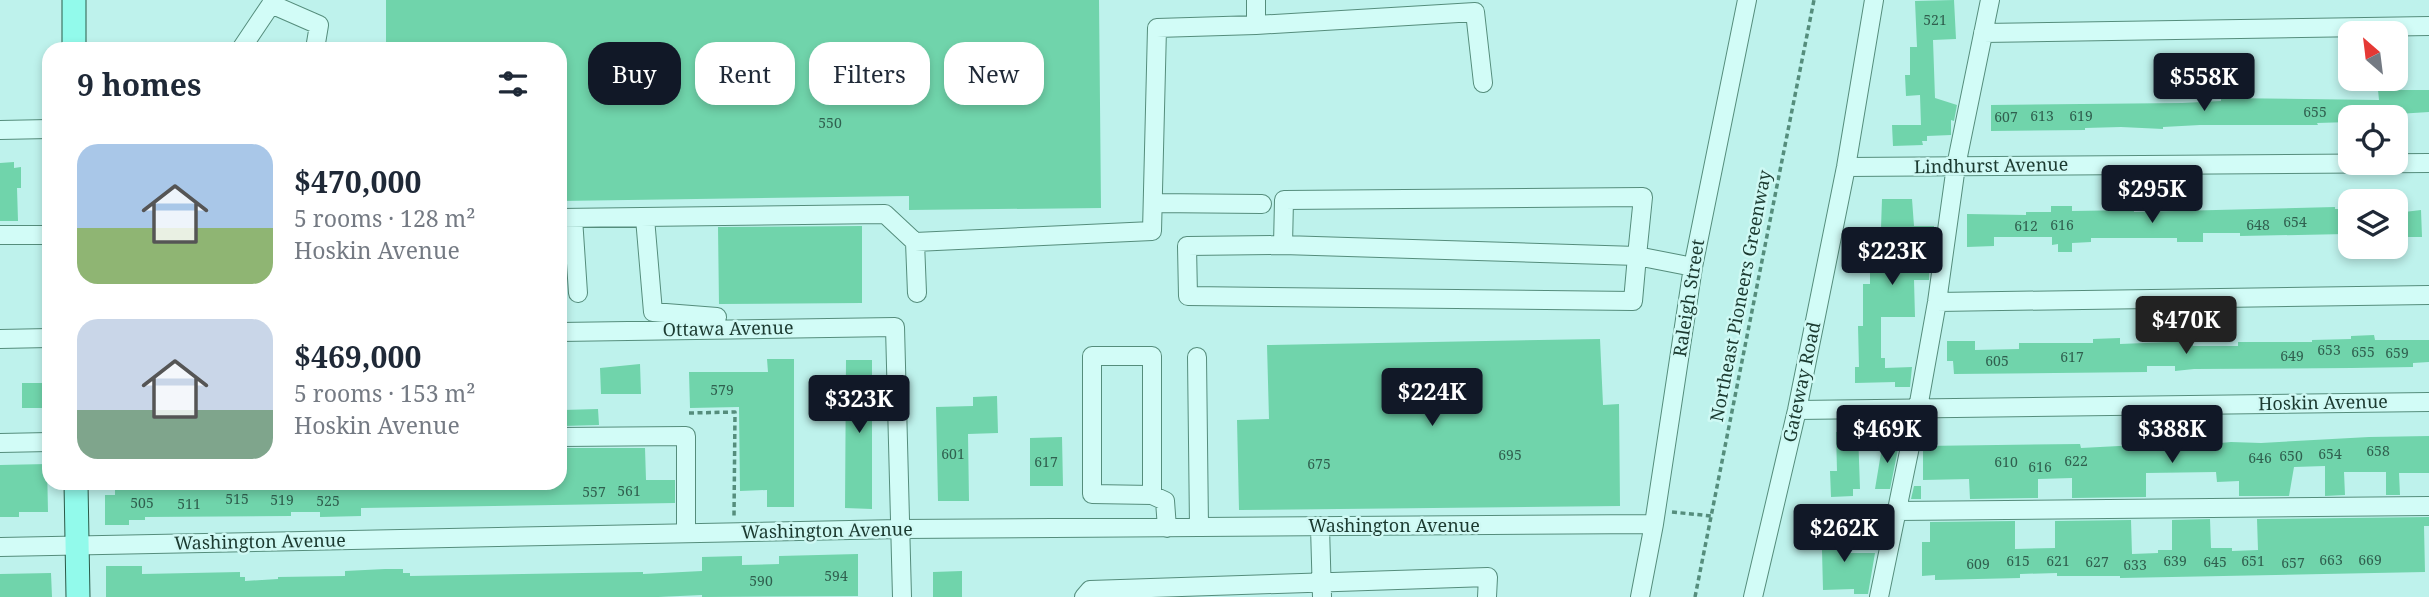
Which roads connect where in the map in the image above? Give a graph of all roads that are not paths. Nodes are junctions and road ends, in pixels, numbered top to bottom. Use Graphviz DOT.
graph roads {
  1 [pos="74,0"];
  2 [pos="1256,0"];
  3 [pos="1747,0"];
  4 [pos="1874,0"];
  5 [pos="1990,0"];
  6 [pos="273,2"];
  7 [pos="1256,25"];
  8 [pos="2429,26"];
  9 [pos="1983,33"];
  10 [pos="74,42"];
  11 [pos="246,42"];
  12 [pos="316,42"];
  13 [pos="1483,83"];
  14 [pos="42,129"];
  15 [pos="0,130"];
  16 [pos="2429,163"];
  17 [pos="1956,166"];
  18 [pos="1846,167"];
  19 [pos="1153,203"];
  20 [pos="1262,204"];
  21 [pos="567,218"];
  22 [pos="645,218"];
  23 [pos="567,224"];
  24 [pos="0,235"];
  25 [pos="42,235"];
  26 [pos="915,242"];
  27 [pos="1283,245"];
  28 [pos="1637,256"];
  29 [pos="1693,267"];
  30 [pos="578,293"];
  31 [pos="917,293"];
  32 [pos="2429,295"];
  33 [pos="1937,302"];
  34 [pos="717,317"];
  35 [pos="567,332"];
  36 [pos="42,338"];
  37 [pos="0,339"];
  38 [pos="1197,357"];
  39 [pos="2429,402"];
  40 [pos="1917,408"];
  41 [pos="1797,410"];
  42 [pos="567,437"];
  43 [pos="42,442"];
  44 [pos="0,443"];
  45 [pos="76,490"];
  46 [pos="1153,495"];
  47 [pos="2429,506"];
  48 [pos="1896,511"];
  49 [pos="1656,517"];
  50 [pos="1199,527"];
  51 [pos="1320,527"];
  52 [pos="1167,528"];
  53 [pos="900,529"];
  54 [pos="686,533"];
  55 [pos="77,546"];
  56 [pos="0,547"];
  57 [pos="1322,590"];
  58 [pos="78,597"];
  59 [pos="902,597"];
  60 [pos="1084,597"];
  61 [pos="1487,597"];
  62 [pos="1640,597"];
  63 [pos="1753,597"];
  64 [pos="1879,597"];
  1 -- 10 [label="main road"];
  2 -- 7 [label="street"];
  3 -- 29 [label="street, Raleigh Street"];
  4 -- 18 [label="street, Gateway Road"];
  5 -- 9 [label="street"];
  6 -- 11 [label="street"];
  6 -- 12 [label="street"];
  7 -- 13 [label="street"];
  7 -- 19 [label="street"];
  8 -- 9 [label="street"];
  9 -- 17 [label="street"];
  14 -- 15 [label="street"];
  16 -- 17 [label="street, Lindhurst Avenue"];
  17 -- 18 [label="street, Lindhurst Avenue"];
  17 -- 33 [label="street"];
  18 -- 41 [label="street, Gateway Road"];
  19 -- 20 [label="street"];
  19 -- 26 [label="street"];
  21 -- 22 [label="street"];
  22 -- 26 [label="street"];
  22 -- 34 [label="street"];
  23 -- 30 [label="street"];
  24 -- 25 [label="street"];
  26 -- 31 [label="street"];
  27 -- 28 [label="street"];
  27 -- 28 [label="street"];
  27 -- 28 [label="street"];
  28 -- 29 [label="street"];
  29 -- 49 [label="street, Raleigh Street"];
  32 -- 33 [label="street"];
  33 -- 40 [label="street"];
  35 -- 53 [label="street, Ottawa Avenue"];
  36 -- 37 [label="street"];
  38 -- 50 [label="street"];
  39 -- 40 [label="street, Hoskin Avenue"];
  40 -- 41 [label="street, Hoskin Avenue"];
  40 -- 48 [label="street"];
  41 -- 63 [label="street, Gateway Road"];
  42 -- 54 [label="street"];
  43 -- 44 [label="street"];
  45 -- 55 [label="main road"];
  46 -- 46 [label="street"];
  46 -- 52 [label="street"];
  47 -- 48 [label="street"];
  48 -- 64 [label="street"];
  49 -- 51 [label="street, Washington Avenue"];
  49 -- 62 [label="street, Raleigh Street"];
  50 -- 51 [label="street, Washington Avenue"];
  50 -- 52 [label="street, Washington Avenue"];
  51 -- 57 [label="street"];
  52 -- 53 [label="street, Washington Avenue"];
  53 -- 54 [label="street, Washington Avenue"];
  53 -- 59 [label="street"];
  54 -- 55 [label="street, Washington Avenue"];
  55 -- 56 [label="street, Washington Avenue"];
  55 -- 58 [label="main road"];
  57 -- 60 [label="street"];
  57 -- 61 [label="street"];
}
